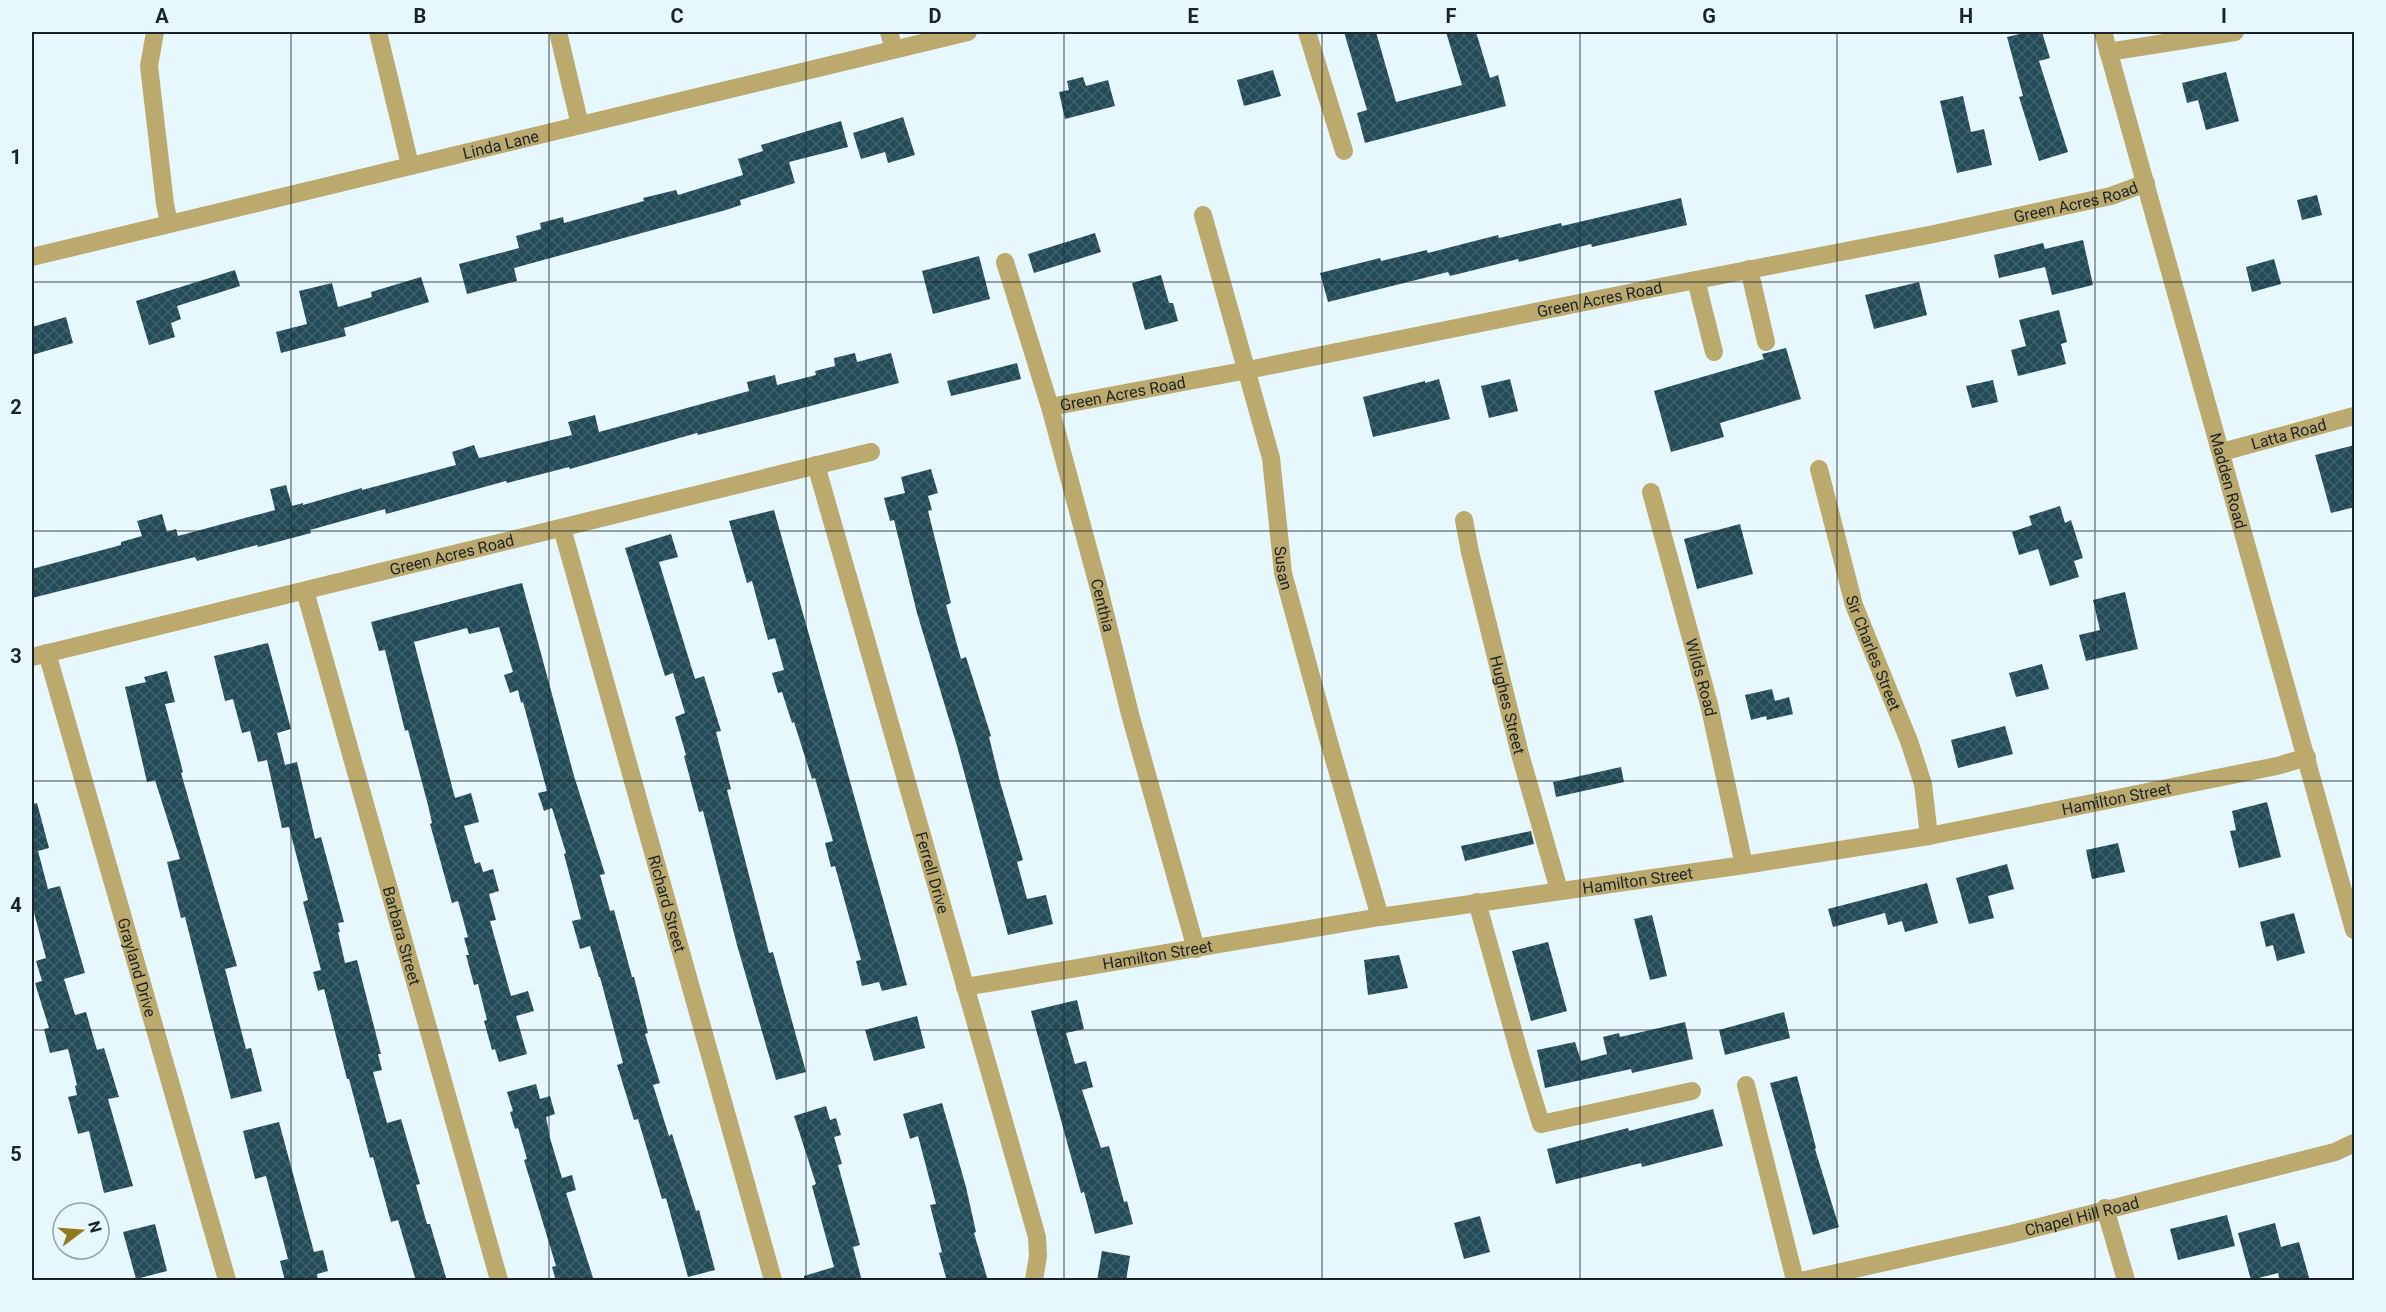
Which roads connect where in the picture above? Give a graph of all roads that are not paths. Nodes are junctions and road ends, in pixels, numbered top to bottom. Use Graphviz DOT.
graph roads {
  1 [pos="155,32"];
  2 [pos="378,32"];
  3 [pos="558,32"];
  4 [pos="968,32"];
  5 [pos="1307,32"];
  6 [pos="2103,32"];
  7 [pos="2235,32"];
  8 [pos="892,40"];
  9 [pos="2109,52"];
  10 [pos="580,124"];
  11 [pos="1344,151"];
  12 [pos="410,165"];
  13 [pos="2146,183"];
  14 [pos="1203,215"];
  15 [pos="169,223"];
  16 [pos="32,256"];
  17 [pos="1005,262"];
  18 [pos="1749,269"];
  19 [pos="1696,280"];
  20 [pos="1766,342"];
  21 [pos="1714,352"];
  22 [pos="1248,370"];
  23 [pos="1050,407"];
  24 [pos="2355,416"];
  25 [pos="871,452"];
  26 [pos="2222,452"];
  27 [pos="816,465"];
  28 [pos="1819,469"];
  29 [pos="1651,492"];
  30 [pos="1464,520"];
  31 [pos="562,528"];
  32 [pos="305,591"];
  33 [pos="39,655"];
  34 [pos="2307,757"];
  35 [pos="1929,836"];
  36 [pos="1744,865"];
  37 [pos="1559,890"];
  38 [pos="1478,902"];
  39 [pos="1380,917"];
  40 [pos="2355,930"];
  41 [pos="1196,949"];
  42 [pos="965,987"];
  43 [pos="1746,1085"];
  44 [pos="1692,1091"];
  45 [pos="2355,1143"];
  46 [pos="2105,1208"];
  47 [pos="1846,1276"];
  48 [pos="227,1281"];
  49 [pos="499,1281"];
  50 [pos="773,1281"];
  51 [pos="1034,1281"];
  52 [pos="1795,1281"];
  53 [pos="1805,1281"];
  54 [pos="2126,1281"];
  1 -- 15 [label="street"];
  2 -- 12 [label="street"];
  3 -- 10 [label="street"];
  4 -- 8 [label="street, Linda Lane"];
  5 -- 11 [label="street"];
  6 -- 9 [label="street, Madden Road"];
  7 -- 9 [label="street"];
  8 -- 10 [label="street, Linda Lane"];
  9 -- 13 [label="street, Madden Road"];
  10 -- 12 [label="street, Linda Lane"];
  12 -- 15 [label="street, Linda Lane"];
  13 -- 18 [label="street, Green Acres Road"];
  13 -- 26 [label="street, Madden Road"];
  14 -- 22 [label="street, Susan"];
  15 -- 16 [label="street, Linda Lane"];
  17 -- 23 [label="street, Centhia"];
  18 -- 19 [label="street, Green Acres Road"];
  18 -- 20 [label="street"];
  19 -- 21 [label="street"];
  19 -- 22 [label="street, Green Acres Road"];
  22 -- 23 [label="street, Green Acres Road"];
  22 -- 39 [label="street, Susan"];
  23 -- 41 [label="street, Centhia"];
  24 -- 26 [label="street, Latta Road"];
  25 -- 27 [label="street, Green Acres Road"];
  26 -- 34 [label="street, Madden Road"];
  27 -- 31 [label="street, Green Acres Road"];
  27 -- 42 [label="street, Ferrell Drive"];
  28 -- 35 [label="street, Sir Charles Street"];
  29 -- 36 [label="street, Wilds Road"];
  30 -- 37 [label="street, Hughes Street"];
  31 -- 32 [label="street, Green Acres Road"];
  31 -- 50 [label="street, Richard Street"];
  32 -- 33 [label="street, Green Acres Road"];
  32 -- 49 [label="street, Barbara Street"];
  33 -- 48 [label="street, Grayland Drive"];
  34 -- 35 [label="street, Hamilton Street"];
  34 -- 40 [label="street, Madden Road"];
  35 -- 36 [label="street, Hamilton Street"];
  36 -- 37 [label="street, Hamilton Street"];
  37 -- 38 [label="street, Hamilton Street"];
  38 -- 39 [label="street, Hamilton Street"];
  38 -- 44 [label="street"];
  39 -- 41 [label="street, Hamilton Street"];
  41 -- 42 [label="street, Hamilton Street"];
  42 -- 51 [label="street, Ferrell Drive"];
  43 -- 52 [label="street"];
  45 -- 46 [label="street, Chapel Hill Road"];
  46 -- 47 [label="street, Chapel Hill Road"];
  46 -- 54 [label="street"];
  47 -- 53 [label="street, Chapel Hill Road"];
}
